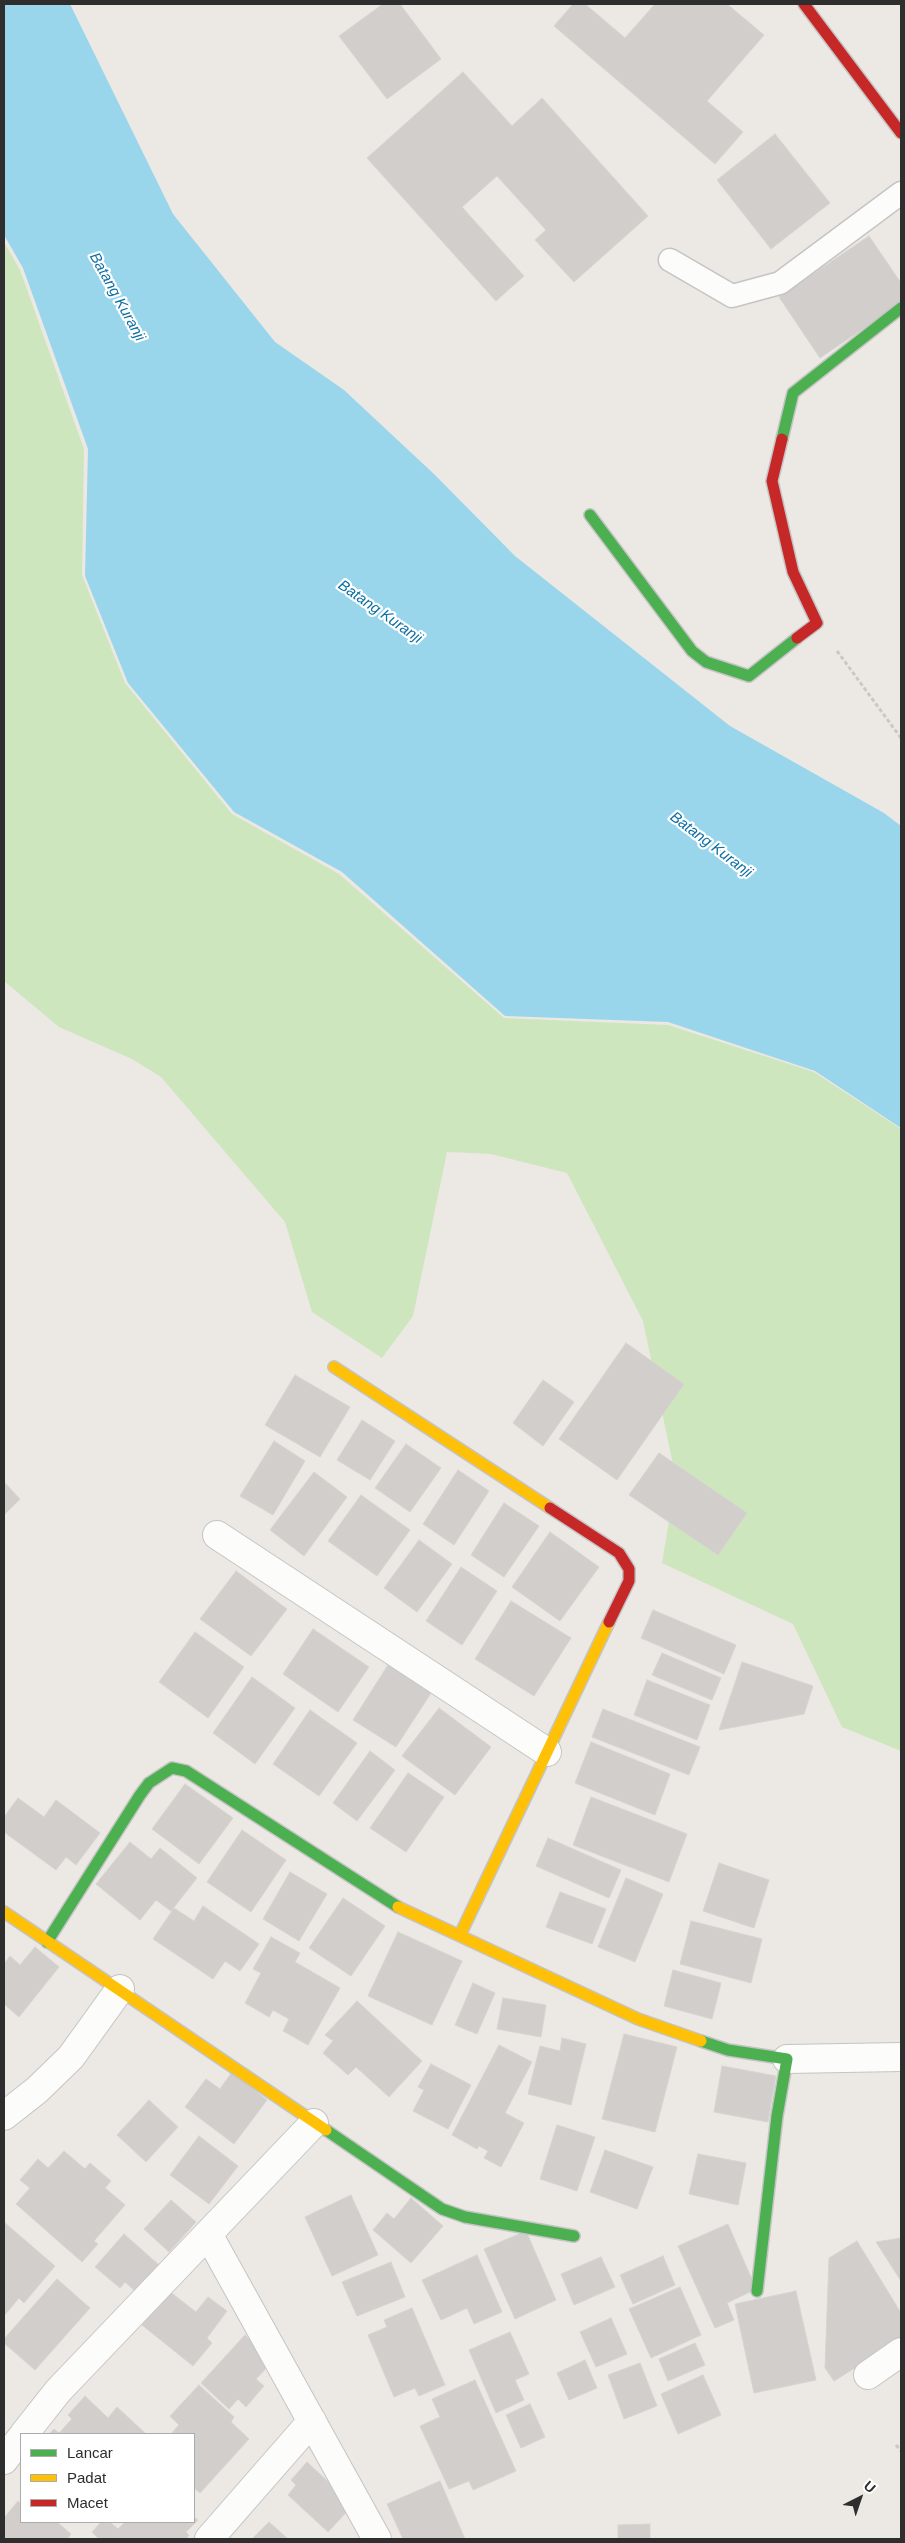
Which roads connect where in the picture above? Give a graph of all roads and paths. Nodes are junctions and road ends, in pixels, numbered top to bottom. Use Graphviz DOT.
graph roads {
  1 [pos="804,4"];
  2 [pos="901,133"];
  3 [pos="901,193"];
  4 [pos="670,260"];
  5 [pos="901,308"];
  6 [pos="590,516"];
  7 [pos="818,623"];
  8 [pos="901,738"];
  9 [pos="334,1367"];
  10 [pos="217,1535"];
  11 [pos="547,1752"];
  12 [pos="4,1912"];
  13 [pos="460,1935"];
  14 [pos="47,1942"];
  15 [pos="120,1989"];
  16 [pos="901,2058"];
  17 [pos="787,2059"];
  18 [pos="4,2116"];
  19 [pos="314,2123"];
  20 [pos="208,2234"];
  21 [pos="574,2236"];
  22 [pos="757,2291"];
  23 [pos="901,2352"];
  24 [pos="868,2375"];
  25 [pos="312,2421"];
  26 [pos="25,2433"];
  27 [pos="20,2439"];
  28 [pos="896,2445"];
  29 [pos="901,2451"];
  30 [pos="4,2460"];
  31 [pos="209,2539"];
  32 [pos="377,2539"];
  1 -- 2 [label="street"];
  3 -- 4 [label="lane"];
  5 -- 7 [label="street"];
  6 -- 7 [label="street"];
  7 -- 8 [label="path"];
  9 -- 11 [label="street"];
  10 -- 11 [label="street"];
  11 -- 13 [label="street"];
  12 -- 14 [label="street"];
  13 -- 14 [label="street"];
  13 -- 17 [label="street"];
  14 -- 15 [label="street"];
  15 -- 18 [label="street"];
  15 -- 19 [label="street"];
  16 -- 17 [label="street"];
  17 -- 22 [label="street"];
  19 -- 20 [label="street"];
  19 -- 21 [label="street"];
  20 -- 25 [label="street"];
  20 -- 26 [label="street"];
  23 -- 24 [label="street"];
  25 -- 31 [label="street"];
  25 -- 32 [label="street"];
  27 -- 30 [label="street"];
  28 -- 29 [label="path"];
}
